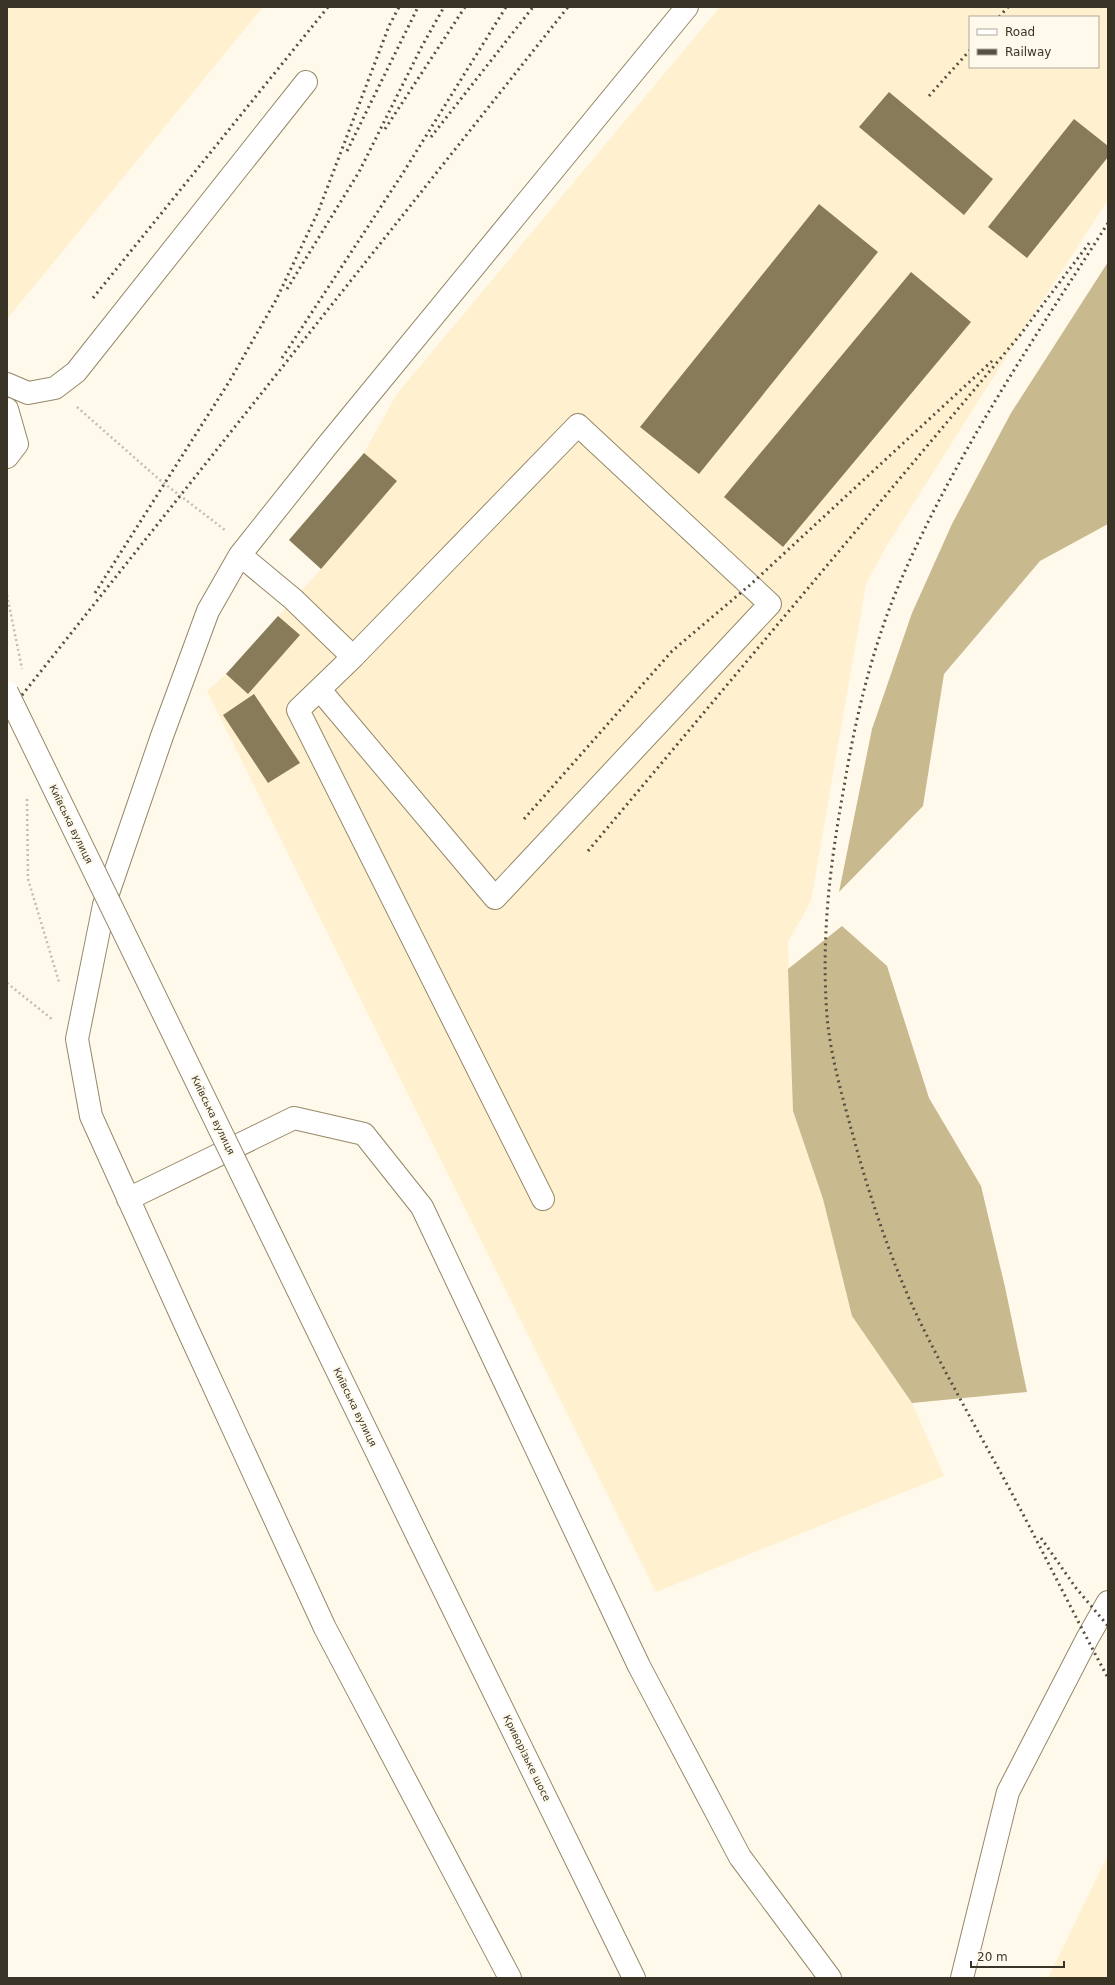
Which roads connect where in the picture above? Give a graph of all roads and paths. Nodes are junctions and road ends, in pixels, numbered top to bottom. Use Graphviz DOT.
graph roads {
  1 [pos="688,7"];
  2 [pos="306,82"];
  3 [pos="7,384"];
  4 [pos="55,388"];
  5 [pos="7,408"];
  6 [pos="7,457"];
  7 [pos="244,551"];
  8 [pos="7,594"];
  9 [pos="353,657"];
  10 [pos="23,675"];
  11 [pos="320,690"];
  12 [pos="7,692"];
  13 [pos="27,796"];
  14 [pos="7,983"];
  15 [pos="61,986"];
  16 [pos="77,1039"];
  17 [pos="128,1199"];
  18 [pos="543,1199"];
  19 [pos="419,1539"];
  20 [pos="1108,1602"];
  21 [pos="510,1978"];
  22 [pos="634,1978"];
  23 [pos="830,1978"];
  24 [pos="962,1978"];
  1 -- 7 [label="main road"];
  2 -- 4 [label="main road"];
  3 -- 4 [label="main road"];
  4 -- 7 [label="path"];
  5 -- 6 [label="main road"];
  7 -- 9 [label="main road"];
  7 -- 16 [label="main road"];
  8 -- 10 [label="path"];
  9 -- 11 [label="main road"];
  9 -- 11 [label="main road"];
  11 -- 18 [label="main road"];
  12 -- 19 [label="main road, Київська вулиця, bridge"];
  13 -- 15 [label="path"];
  14 -- 16 [label="path"];
  16 -- 17 [label="main road"];
  17 -- 21 [label="main road"];
  17 -- 23 [label="main road"];
  19 -- 22 [label="main road, Криворізьке шосе"];
  20 -- 24 [label="main road"];
}
